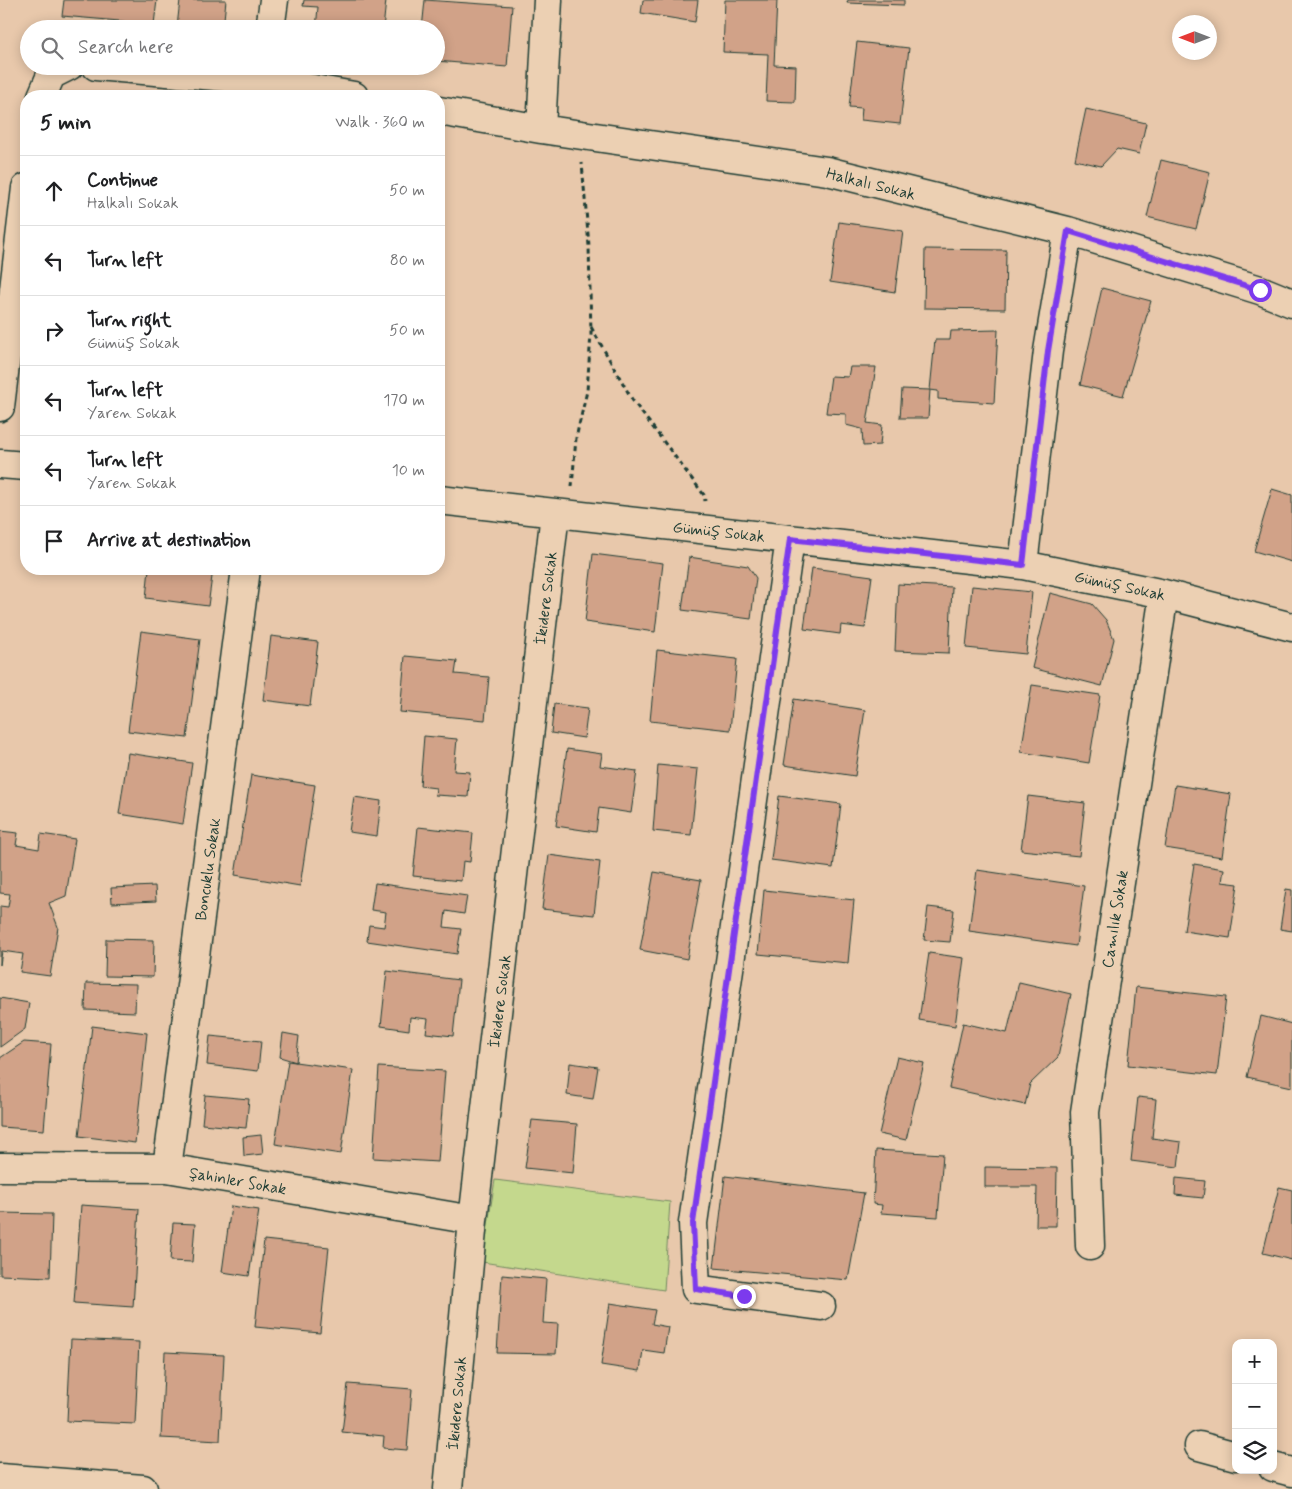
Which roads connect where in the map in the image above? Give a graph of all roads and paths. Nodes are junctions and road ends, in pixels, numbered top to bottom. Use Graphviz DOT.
graph roads {
  1 [pos="274,0"];
  2 [pos="548,0"];
  3 [pos="271,20"];
  4 [pos="271,75"];
  5 [pos="330,90"];
  6 [pos="445,112"];
  7 [pos="541,129"];
  8 [pos="580,135"];
  9 [pos="20,210"];
  10 [pos="1068,231"];
  11 [pos="10,246"];
  12 [pos="1292,303"];
  13 [pos="591,326"];
  14 [pos="0,407"];
  15 [pos="0,464"];
  16 [pos="20,466"];
  17 [pos="445,501"];
  18 [pos="562,514"];
  19 [pos="703,529"];
  20 [pos="790,539"];
  21 [pos="1023,565"];
  22 [pos="245,575"];
  23 [pos="1164,594"];
  24 [pos="1292,627"];
  25 [pos="0,1167"];
  26 [pos="167,1168"];
  27 [pos="473,1220"];
  28 [pos="1090,1246"];
  29 [pos="821,1306"];
  30 [pos="1199,1446"];
  31 [pos="1232,1455"];
  32 [pos="1277,1468"];
  33 [pos="1292,1472"];
  34 [pos="0,1478"];
  35 [pos="143,1489"];
  36 [pos="448,1489"];
  1 -- 3 [label="street"];
  2 -- 7 [label="street"];
  4 -- 5 [label="street"];
  6 -- 7 [label="street, Halkalı Sokak"];
  7 -- 8 [label="street, Halkalı Sokak"];
  8 -- 10 [label="street, Halkalı Sokak"];
  8 -- 13 [label="path"];
  9 -- 11 [label="street"];
  10 -- 12 [label="street, Halkalı Sokak"];
  10 -- 21 [label="street"];
  11 -- 14 [label="street"];
  13 -- 18 [label="path"];
  13 -- 19 [label="path"];
  15 -- 16 [label="street"];
  17 -- 18 [label="street, Gümüş Sokak"];
  18 -- 19 [label="street, Gümüş Sokak"];
  18 -- 27 [label="street, İkidere Sokak"];
  19 -- 20 [label="street, Gümüş Sokak"];
  20 -- 21 [label="street, Gümüş Sokak"];
  20 -- 29 [label="street"];
  21 -- 23 [label="street, Gümüş Sokak"];
  22 -- 26 [label="street, Boncuklu Sokak"];
  23 -- 24 [label="street, Gümüş Sokak"];
  23 -- 28 [label="street, Camılık Sokak"];
  25 -- 26 [label="street, Şahinler Sokak"];
  26 -- 27 [label="street, Şahinler Sokak"];
  27 -- 36 [label="street, İkidere Sokak"];
  30 -- 31 [label="street"];
  32 -- 33 [label="street"];
  34 -- 35 [label="street"];
}
